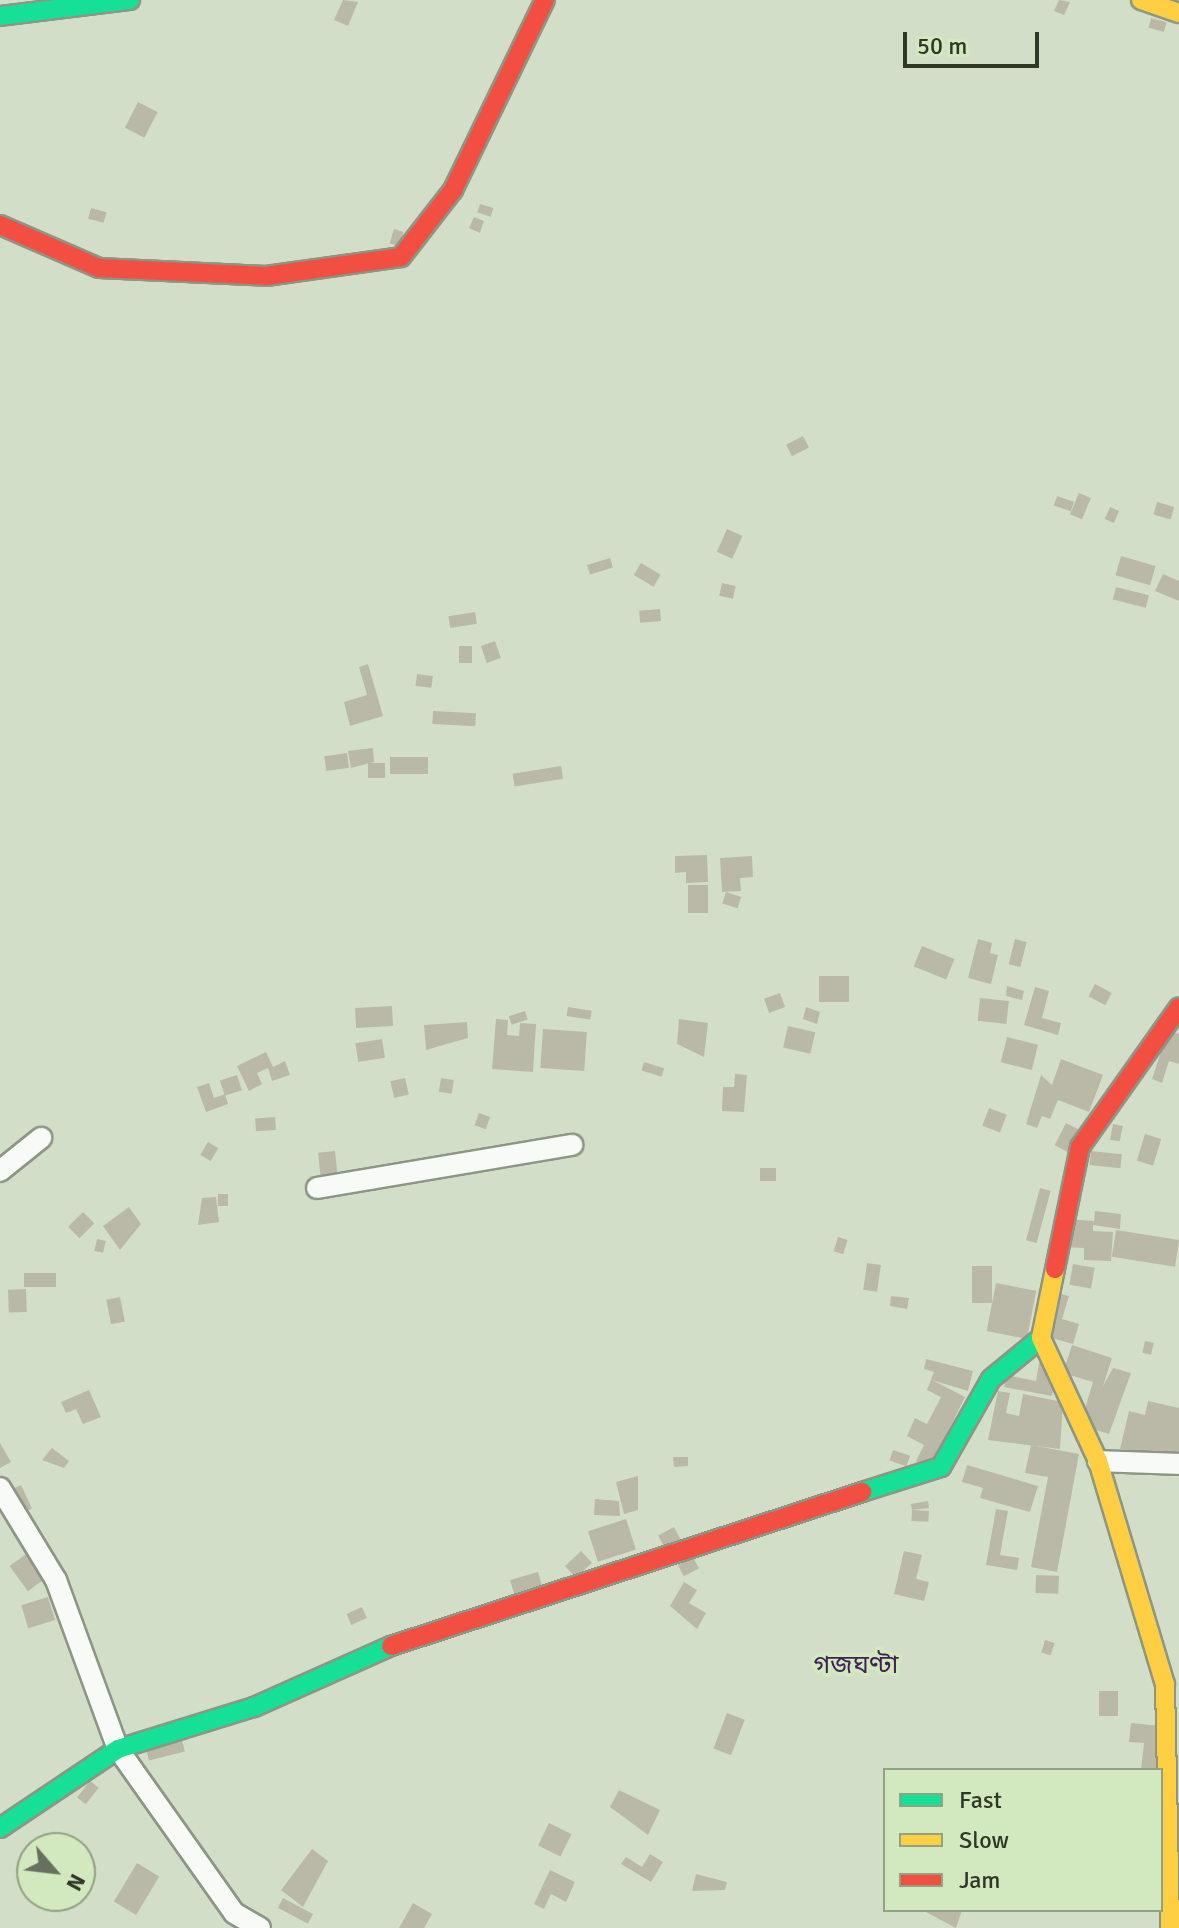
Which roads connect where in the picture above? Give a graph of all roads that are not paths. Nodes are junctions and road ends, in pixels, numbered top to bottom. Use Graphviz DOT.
graph roads {
  1 [pos="130,0"];
  2 [pos="545,0"];
  3 [pos="1141,0"];
  4 [pos="1179,13"];
  5 [pos="0,16"];
  6 [pos="0,225"];
  7 [pos="1179,1007"];
  8 [pos="41,1138"];
  9 [pos="572,1145"];
  10 [pos="0,1171"];
  11 [pos="317,1188"];
  12 [pos="1041,1338"];
  13 [pos="1098,1461"];
  14 [pos="1179,1464"];
  15 [pos="0,1488"];
  16 [pos="118,1749"];
  17 [pos="0,1828"];
  18 [pos="260,1928"];
  19 [pos="1170,1928"];
  1 -- 5 [label="street"];
  2 -- 6 [label="street"];
  3 -- 4 [label="street"];
  7 -- 12 [label="street"];
  8 -- 10 [label="street"];
  9 -- 11 [label="street"];
  12 -- 13 [label="street"];
  12 -- 16 [label="street"];
  13 -- 14 [label="street"];
  13 -- 19 [label="street"];
  15 -- 16 [label="street"];
  16 -- 17 [label="street"];
  16 -- 18 [label="street"];
}
